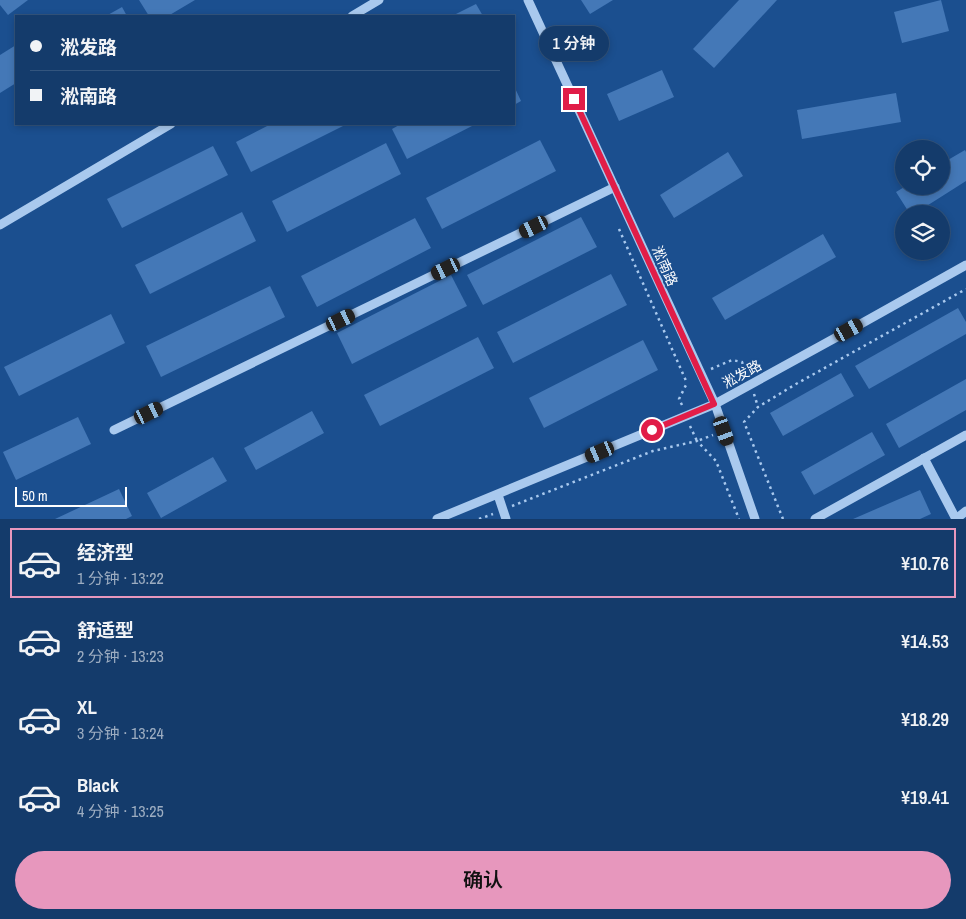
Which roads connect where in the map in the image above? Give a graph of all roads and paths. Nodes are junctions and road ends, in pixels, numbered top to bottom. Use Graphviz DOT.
graph roads {
  1 [pos="379,0"];
  2 [pos="528,0"];
  3 [pos="354,15"];
  4 [pos="169,125"];
  5 [pos="615,188"];
  6 [pos="0,225"];
  7 [pos="966,265"];
  8 [pos="966,289"];
  9 [pos="714,404"];
  10 [pos="114,430"];
  11 [pos="966,435"];
  12 [pos="924,458"];
  13 [pos="498,495"];
  14 [pos="503,510"];
  15 [pos="966,511"];
  16 [pos="437,519"];
  17 [pos="479,519"];
  18 [pos="506,519"];
  19 [pos="739,519"];
  20 [pos="755,519"];
  21 [pos="782,519"];
  22 [pos="815,519"];
  23 [pos="956,519"];
  1 -- 3 [label="street"];
  2 -- 5 [label="street, 淞南路"];
  4 -- 6 [label="street"];
  5 -- 9 [label="street, 淞南路"];
  5 -- 10 [label="street"];
  7 -- 9 [label="street, 淞发路"];
  8 -- 21 [label="path"];
  9 -- 13 [label="street, 淞发路"];
  9 -- 20 [label="street, 淞南路"];
  11 -- 12 [label="street"];
  12 -- 22 [label="street"];
  12 -- 23 [label="street"];
  13 -- 14 [label="street"];
  13 -- 16 [label="street, 淞发路"];
  14 -- 17 [label="path"];
  14 -- 18 [label="street"];
  14 -- 19 [label="path"];
  15 -- 23 [label="street"];
}
